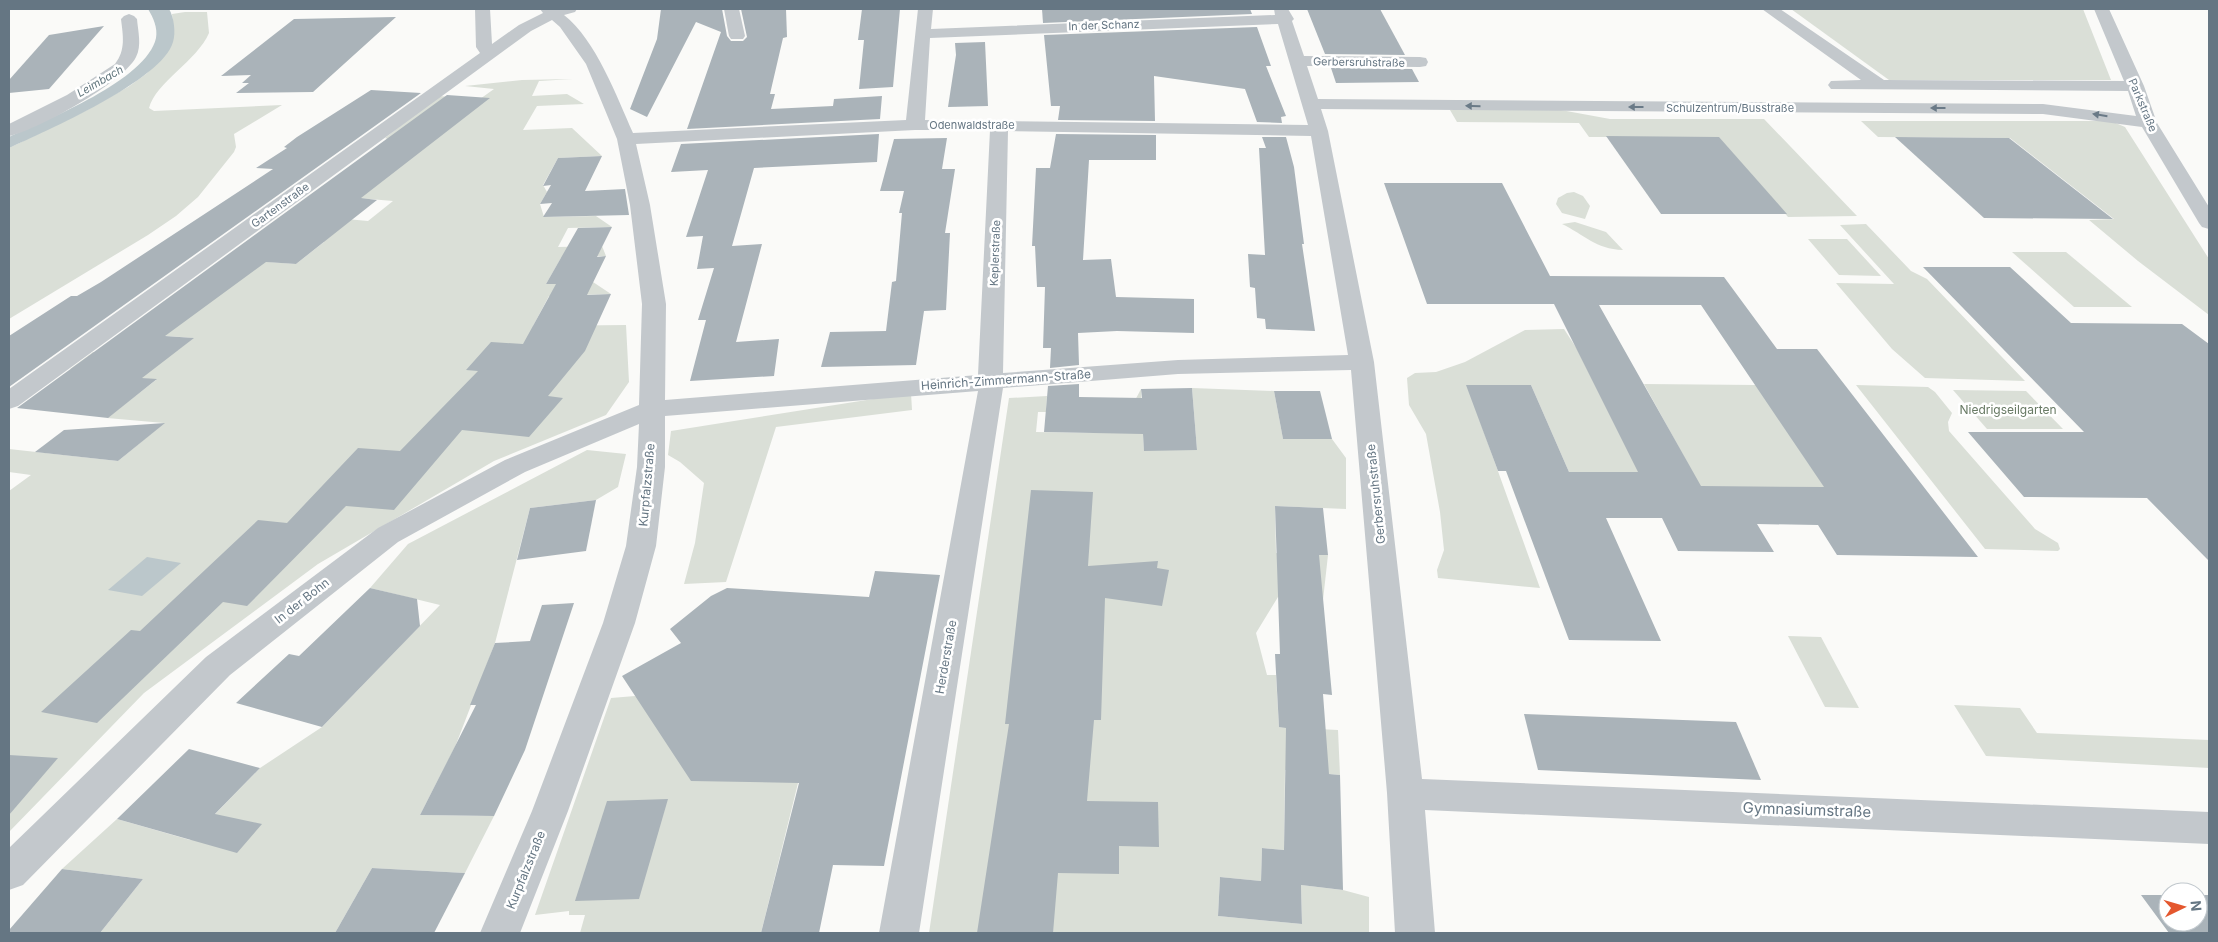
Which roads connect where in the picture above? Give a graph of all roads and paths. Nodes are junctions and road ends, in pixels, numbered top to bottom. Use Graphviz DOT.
graph roads {
  1 [pos="482,9"];
  2 [pos="731,9"];
  3 [pos="925,9"];
  4 [pos="1770,9"];
  5 [pos="2102,9"];
  6 [pos="557,10"];
  7 [pos="1283,14"];
  8 [pos="129,19"];
  9 [pos="923,34"];
  10 [pos="737,36"];
  11 [pos="490,53"];
  12 [pos="1298,61"];
  13 [pos="1420,62"];
  14 [pos="1837,85"];
  15 [pos="1880,85"];
  16 [pos="2135,86"];
  17 [pos="1311,104"];
  18 [pos="2148,123"];
  19 [pos="915,125"];
  20 [pos="999,125"];
  21 [pos="9,131"];
  22 [pos="1319,132"];
  23 [pos="626,139"];
  24 [pos="2209,223"];
  25 [pos="1362,362"];
  26 [pos="992,380"];
  27 [pos="9,401"];
  28 [pos="651,409"];
  29 [pos="1405,793"];
  30 [pos="2209,828"];
  31 [pos="9,873"];
  32 [pos="500,933"];
  33 [pos="899,933"];
  34 [pos="1415,933"];
  1 -- 11 [label="street"];
  2 -- 10 [label="street"];
  3 -- 9 [label="street"];
  4 -- 15 [label="street"];
  5 -- 16 [label="street, Parkstraße"];
  6 -- 11 [label="street, Gartenstraße"];
  6 -- 23 [label="street, Kurpfalzstraße"];
  7 -- 9 [label="street, In der Schanz"];
  7 -- 12 [label="street, Gerbersruhstraße"];
  8 -- 21 [label="street"];
  9 -- 19 [label="street"];
  11 -- 27 [label="street, Gartenstraße"];
  12 -- 13 [label="street, Gerbersruhstraße"];
  12 -- 17 [label="street, Gerbersruhstraße"];
  14 -- 15 [label="street"];
  15 -- 16 [label="street"];
  16 -- 18 [label="street, Parkstraße"];
  18 -- 17 [label="street, Schulzentrum/Busstraße, one-way"];
  17 -- 22 [label="street, Gerbersruhstraße"];
  18 -- 24 [label="street, Parkstraße"];
  19 -- 20 [label="street, Odenwaldstraße"];
  19 -- 23 [label="street, Odenwaldstraße"];
  20 -- 22 [label="street, Odenwaldstraße"];
  20 -- 26 [label="street, Keplerstraße"];
  22 -- 25 [label="street, Gerbersruhstraße"];
  23 -- 28 [label="street, Kurpfalzstraße"];
  25 -- 26 [label="street, Heinrich-Zimmermann-Straße"];
  25 -- 29 [label="street, Gerbersruhstraße"];
  26 -- 28 [label="street, Heinrich-Zimmermann-Straße"];
  26 -- 33 [label="street, Herderstraße"];
  28 -- 31 [label="street, In der Bohn"];
  28 -- 32 [label="street, Kurpfalzstraße"];
  29 -- 30 [label="street, Gymnasiumstraße"];
  29 -- 34 [label="street, Gerbersruhstraße"];
}
